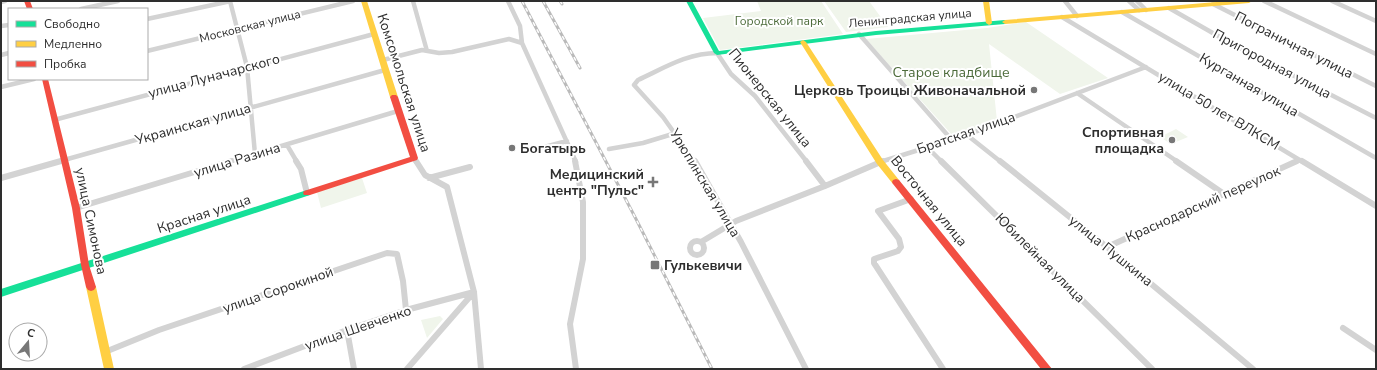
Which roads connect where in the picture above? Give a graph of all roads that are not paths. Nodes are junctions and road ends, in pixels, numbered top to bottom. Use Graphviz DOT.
graph roads {
  1 [pos="5,1"];
  2 [pos="118,1"];
  3 [pos="230,1"];
  4 [pos="353,1"];
  5 [pos="364,1"];
  6 [pos="413,1"];
  7 [pos="508,1"];
  8 [pos="689,1"];
  9 [pos="986,1"];
  10 [pos="1065,1"];
  11 [pos="1129,1"];
  12 [pos="1137,1"];
  13 [pos="1249,1"];
  14 [pos="1264,1"];
  15 [pos="1332,1"];
  16 [pos="1,2"];
  17 [pos="1213,4"];
  18 [pos="85,8"];
  19 [pos="1169,8"];
  20 [pos="1143,10"];
  21 [pos="1122,12"];
  22 [pos="1077,16"];
  23 [pos="1062,17"];
  24 [pos="148,19"];
  25 [pos="1376,21"];
  26 [pos="989,23"];
  27 [pos="238,29"];
  28 [pos="374,34"];
  29 [pos="859,34"];
  30 [pos="803,42"];
  31 [pos="522,43"];
  32 [pos="148,51"];
  33 [pos="427,51"];
  34 [pos="718,53"];
  35 [pos="1376,54"];
  36 [pos="383,60"];
  37 [pos="247,67"];
  38 [pos="1146,67"];
  39 [pos="385,70"];
  40 [pos="30,80"];
  41 [pos="45,80"];
  42 [pos="1376,86"];
  43 [pos="1,87"];
  44 [pos="1077,93"];
  45 [pos="252,107"];
  46 [pos="398,111"];
  47 [pos="1376,118"];
  48 [pos="54,120"];
  49 [pos="676,133"];
  50 [pos="967,135"];
  51 [pos="951,139"];
  52 [pos="567,142"];
  53 [pos="287,145"];
  54 [pos="927,147"];
  55 [pos="609,149"];
  56 [pos="529,151"];
  57 [pos="255,154"];
  58 [pos="414,158"];
  59 [pos="1376,158"];
  60 [pos="65,159"];
  61 [pos="1300,160"];
  62 [pos="880,162"];
  63 [pos="470,167"];
  64 [pos="1,178"];
  65 [pos="429,178"];
  66 [pos="825,186"];
  67 [pos="307,193"];
  68 [pos="1224,194"];
  69 [pos="911,199"];
  70 [pos="1376,206"];
  71 [pos="76,208"];
  72 [pos="731,224"];
  73 [pos="701,242"];
  74 [pos="1107,247"];
  75 [pos="85,265"];
  76 [pos="474,292"];
  77 [pos="1,293"];
  78 [pos="406,310"];
  79 [pos="1344,328"];
  80 [pos="347,330"];
  81 [pos="1376,350"];
  82 [pos="105,352"];
  83 [pos="109,369"];
  84 [pos="244,369"];
  85 [pos="354,369"];
  86 [pos="408,369"];
  87 [pos="481,369"];
  88 [pos="576,369"];
  89 [pos="806,369"];
  90 [pos="943,369"];
  91 [pos="1047,369"];
  92 [pos="1152,369"];
  93 [pos="1253,369"];
  1 -- 16 [label="street"];
  2 -- 18 [label="street"];
  3 -- 24 [label="street"];
  3 -- 27 [label="street"];
  4 -- 27 [label="street, Московская улица"];
  5 -- 28 [label="street, Комсомольская улица"];
  6 -- 33 [label="street"];
  7 -- 31 [label="street"];
  8 -- 34 [label="street, Пионерская улица"];
  9 -- 26 [label="street"];
  10 -- 22 [label="street"];
  11 -- 20 [label="street"];
  12 -- 20 [label="street"];
  13 -- 17 [label="street, Ленинградская улица"];
  14 -- 35 [label="street"];
  15 -- 25 [label="street"];
  17 -- 19 [label="street, Ленинградская улица"];
  17 -- 42 [label="street, Пограничная улица"];
  19 -- 20 [label="street, Ленинградская улица"];
  19 -- 47 [label="street, Пригородная улица"];
  20 -- 21 [label="street, Ленинградская улица"];
  21 -- 22 [label="street, Ленинградская улица"];
  21 -- 59 [label="street, Курганная улица"];
  22 -- 23 [label="street, Ленинградская улица"];
  23 -- 26 [label="street, Ленинградская улица"];
  23 -- 38 [label="street, улица 50 лет ВЛКСМ"];
  26 -- 29 [label="street, Ленинградская улица"];
  27 -- 32 [label="street, Московская улица"];
  27 -- 37 [label="street"];
  28 -- 36 [label="street, Комсомольская улица"];
  28 -- 37 [label="street, улица Луначарского"];
  29 -- 30 [label="street, Ленинградская улица"];
  29 -- 51 [label="street"];
  30 -- 34 [label="street, Ленинградская улица"];
  30 -- 62 [label="street, Восточная улица"];
  31 -- 33 [label="street"];
  31 -- 52 [label="street"];
  33 -- 36 [label="street"];
  34 -- 49 [label="street, Урюпинская улица"];
  34 -- 66 [label="street, Пионерская улица"];
  36 -- 39 [label="street, Комсомольская улица"];
  37 -- 45 [label="street"];
  37 -- 48 [label="street, улица Луначарского"];
  38 -- 44 [label="street, Братская улица"];
  38 -- 61 [label="street, улица 50 лет ВЛКСМ"];
  39 -- 45 [label="street, Украинская улица"];
  39 -- 46 [label="street, Комсомольская улица"];
  40 -- 43 [label="street"];
  41 -- 48 [label="street, улица Симонова"];
  44 -- 50 [label="street, Братская улица"];
  44 -- 68 [label="street"];
  45 -- 57 [label="street"];
  45 -- 60 [label="street, Украинская улица"];
  46 -- 53 [label="street, улица Разина"];
  46 -- 58 [label="street, Комсомольская улица"];
  48 -- 60 [label="street, улица Симонова"];
  49 -- 55 [label="street"];
  49 -- 72 [label="street, Урюпинская улица"];
  50 -- 51 [label="street, Братская улица"];
  50 -- 74 [label="street, улица Пушкина"];
  51 -- 54 [label="street, Братская улица"];
  52 -- 56 [label="street"];
  52 -- 88 [label="street"];
  53 -- 57 [label="street, улица Разина"];
  53 -- 67 [label="street"];
  54 -- 62 [label="street, Братская улица"];
  54 -- 92 [label="street, Юбилейная улица"];
  57 -- 71 [label="street, улица Разина"];
  58 -- 65 [label="street, Комсомольская улица"];
  58 -- 67 [label="street, Красная улица"];
  60 -- 64 [label="street, Украинская улица"];
  60 -- 71 [label="street, улица Симонова"];
  61 -- 68 [label="street, Краснодарский переулок"];
  61 -- 70 [label="street, улица 50 лет ВЛКСМ"];
  62 -- 66 [label="street, Братская улица"];
  62 -- 69 [label="street, Восточная улица"];
  63 -- 65 [label="street"];
  65 -- 76 [label="street, Комсомольская улица"];
  66 -- 72 [label="street, Братская улица"];
  67 -- 75 [label="street, Красная улица"];
  68 -- 74 [label="street, Краснодарский переулок"];
  69 -- 90 [label="street"];
  69 -- 91 [label="street, Восточная улица"];
  71 -- 75 [label="street, улица Симонова"];
  72 -- 73 [label="street, Братская улица"];
  72 -- 89 [label="street, Урюпинская улица"];
  74 -- 93 [label="street, улица Пушкина"];
  75 -- 77 [label="street, Красная улица"];
  75 -- 82 [label="street, улица Симонова"];
  76 -- 78 [label="street, улица Шевченко"];
  76 -- 86 [label="street"];
  76 -- 87 [label="street, Комсомольская улица"];
  78 -- 80 [label="street, улица Шевченко"];
  78 -- 82 [label="street, улица Сорокиной"];
  79 -- 81 [label="street"];
  80 -- 84 [label="street, улица Шевченко"];
  80 -- 85 [label="street"];
  82 -- 83 [label="street, улица Симонова"];
}
